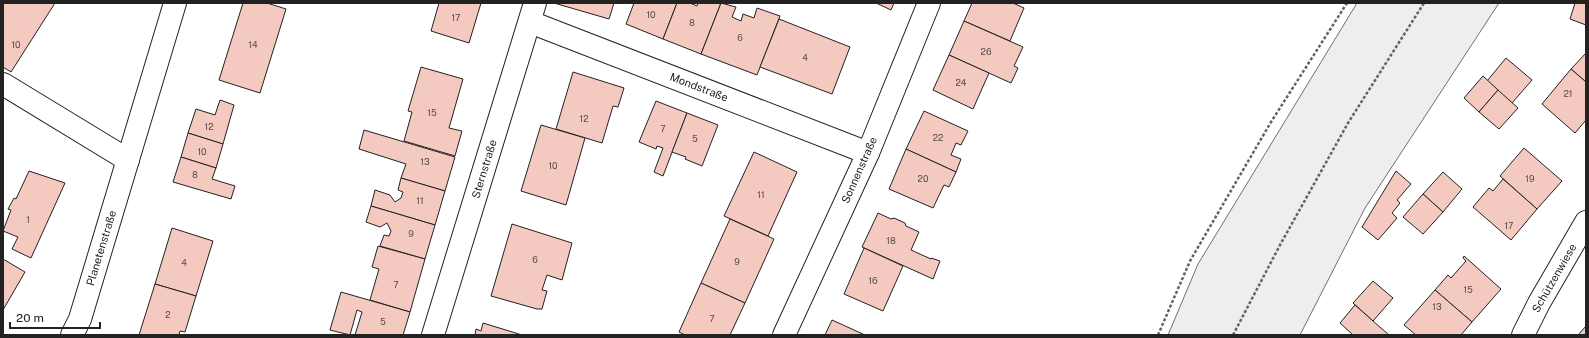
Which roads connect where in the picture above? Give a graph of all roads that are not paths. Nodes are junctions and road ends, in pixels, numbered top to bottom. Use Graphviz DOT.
graph roads {
  1 [pos="175,3"];
  2 [pos="929,3"];
  3 [pos="533,12"];
  4 [pos="3,84"];
  5 [pos="868,153"];
  6 [pos="128,160"];
  7 [pos="1586,222"];
  8 [pos="72,335"];
  9 [pos="433,335"];
  10 [pos="784,335"];
  11 [pos="1523,335"];
  1 -- 6 [label="street, Planetenstraße"];
  2 -- 5 [label="street, Sonnenstraße"];
  3 -- 5 [label="street, Mondstraße"];
  3 -- 9 [label="street, Sternstraße"];
  4 -- 6 [label="street"];
  5 -- 10 [label="street, Sonnenstraße"];
  6 -- 8 [label="street, Planetenstraße"];
  7 -- 11 [label="street, Schützenwiese"];
}
